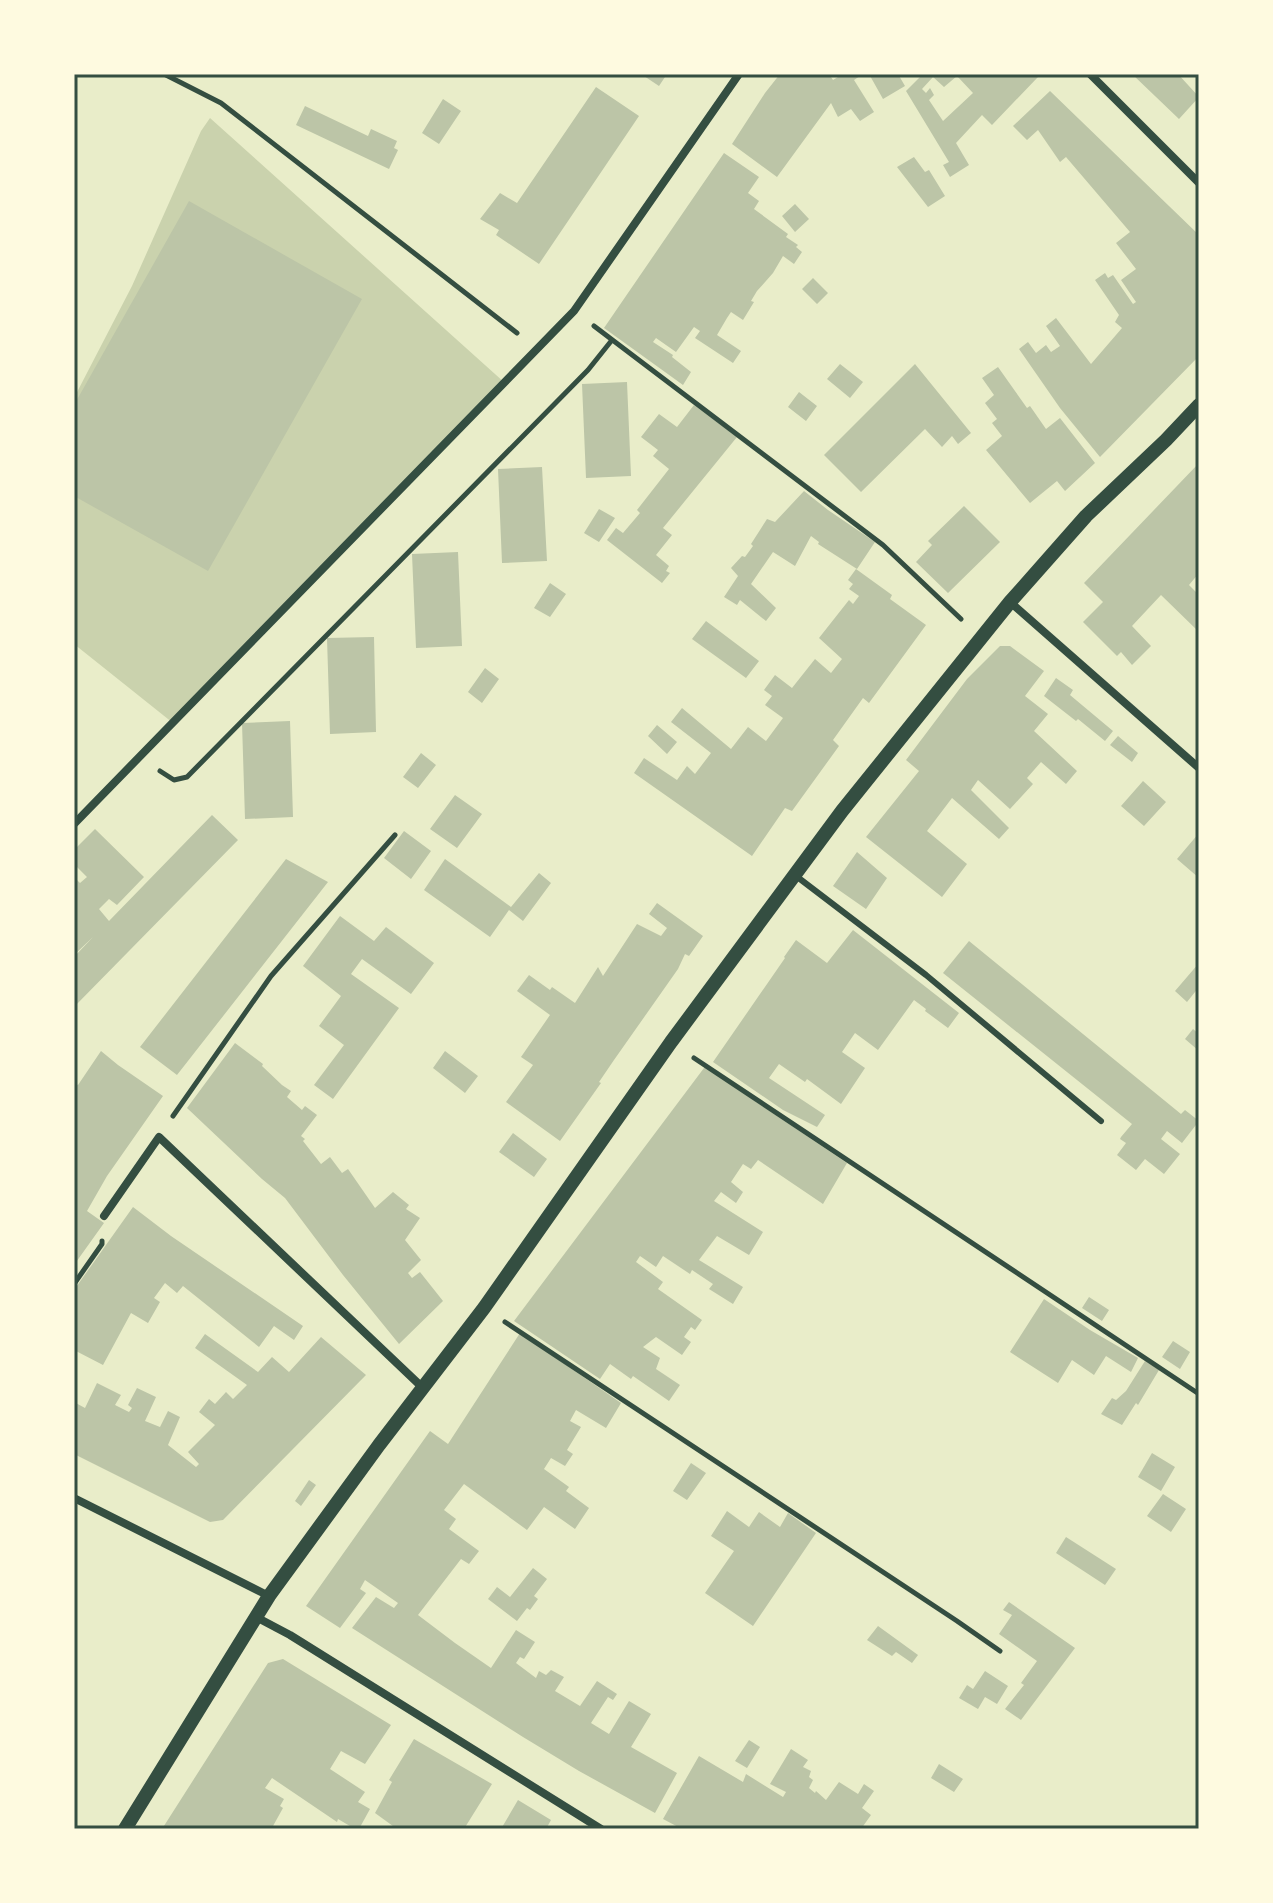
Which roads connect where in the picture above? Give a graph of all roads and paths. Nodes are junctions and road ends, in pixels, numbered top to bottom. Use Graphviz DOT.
graph roads {
  1 [pos="164,74"];
  2 [pos="739,74"];
  3 [pos="1090,74"];
  4 [pos="1199,183"];
  5 [pos="574,311"];
  6 [pos="612,340"];
  7 [pos="537,349"];
  8 [pos="1199,405"];
  9 [pos="1010,602"];
  10 [pos="981,639"];
  11 [pos="138,759"];
  12 [pos="1199,768"];
  13 [pos="74,824"];
  14 [pos="395,835"];
  15 [pos="795,875"];
  16 [pos="671,1042"];
  17 [pos="1101,1121"];
  18 [pos="159,1137"];
  19 [pos="104,1216"];
  20 [pos="74,1284"];
  21 [pos="484,1308"];
  22 [pos="423,1388"];
  23 [pos="1199,1394"];
  24 [pos="74,1498"];
  25 [pos="269,1596"];
  26 [pos="256,1617"];
  27 [pos="1000,1651"];
  28 [pos="125,1829"];
  29 [pos="601,1829"];
  1 -- 7 [label="path"];
  2 -- 5 [label="street"];
  3 -- 4 [label="street"];
  5 -- 6 [label="path"];
  5 -- 7 [label="street"];
  6 -- 10 [label="path"];
  6 -- 11 [label="path"];
  7 -- 11 [label="street"];
  8 -- 9 [label="street"];
  9 -- 10 [label="street"];
  9 -- 12 [label="street"];
  10 -- 15 [label="street"];
  11 -- 13 [label="street"];
  14 -- 18 [label="path"];
  15 -- 16 [label="street"];
  15 -- 17 [label="lane"];
  16 -- 21 [label="street"];
  16 -- 23 [label="path"];
  18 -- 19 [label="street"];
  18 -- 22 [label="street"];
  19 -- 20 [label="path"];
  21 -- 22 [label="street"];
  21 -- 27 [label="path"];
  22 -- 25 [label="street"];
  24 -- 25 [label="street"];
  25 -- 26 [label="street"];
  26 -- 28 [label="street"];
  26 -- 29 [label="street"];
}
